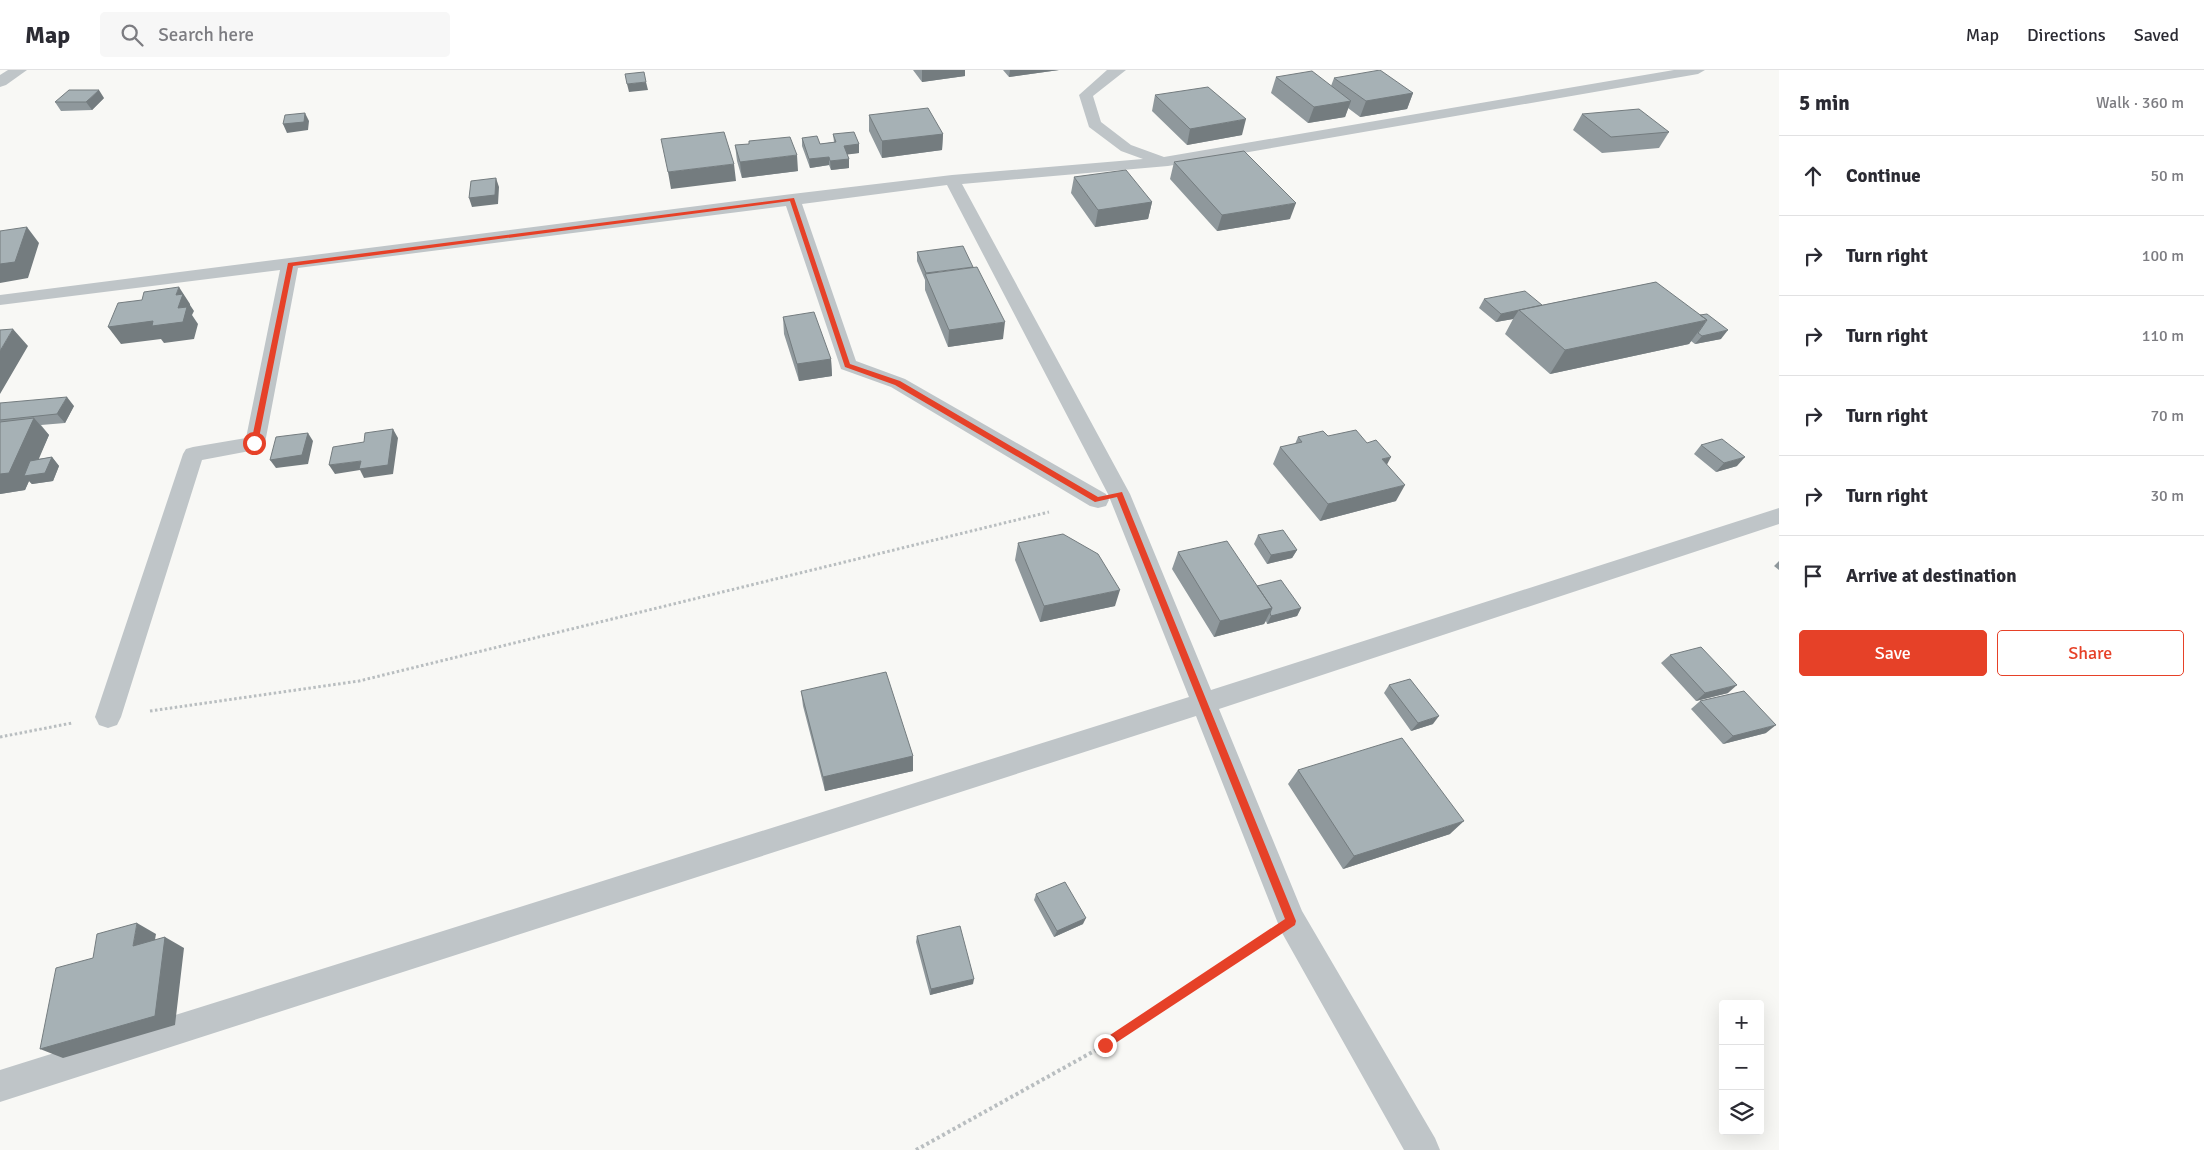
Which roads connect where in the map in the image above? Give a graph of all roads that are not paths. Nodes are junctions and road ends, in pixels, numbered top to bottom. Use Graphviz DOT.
graph roads {
  1 [pos="18,70"];
  2 [pos="1119,70"];
  3 [pos="1698,70"];
  4 [pos="0,82"];
  5 [pos="1168,161"];
  6 [pos="952,180"];
  7 [pos="792,199"];
  8 [pos="290,264"];
  9 [pos="0,300"];
  10 [pos="1098,500"];
  11 [pos="1779,516"];
  12 [pos="1204,703"];
  13 [pos="108,717"];
  14 [pos="0,1086"];
  15 [pos="1423,1150"];
  1 -- 4 [label="street"];
  2 -- 5 [label="lane"];
  3 -- 5 [label="lane"];
  5 -- 6 [label="lane"];
  6 -- 7 [label="lane"];
  6 -- 12 [label="lane"];
  7 -- 8 [label="lane"];
  7 -- 10 [label="lane"];
  8 -- 9 [label="lane"];
  8 -- 13 [label="lane"];
  11 -- 12 [label="lane"];
  12 -- 14 [label="lane"];
  12 -- 15 [label="lane"];
}
